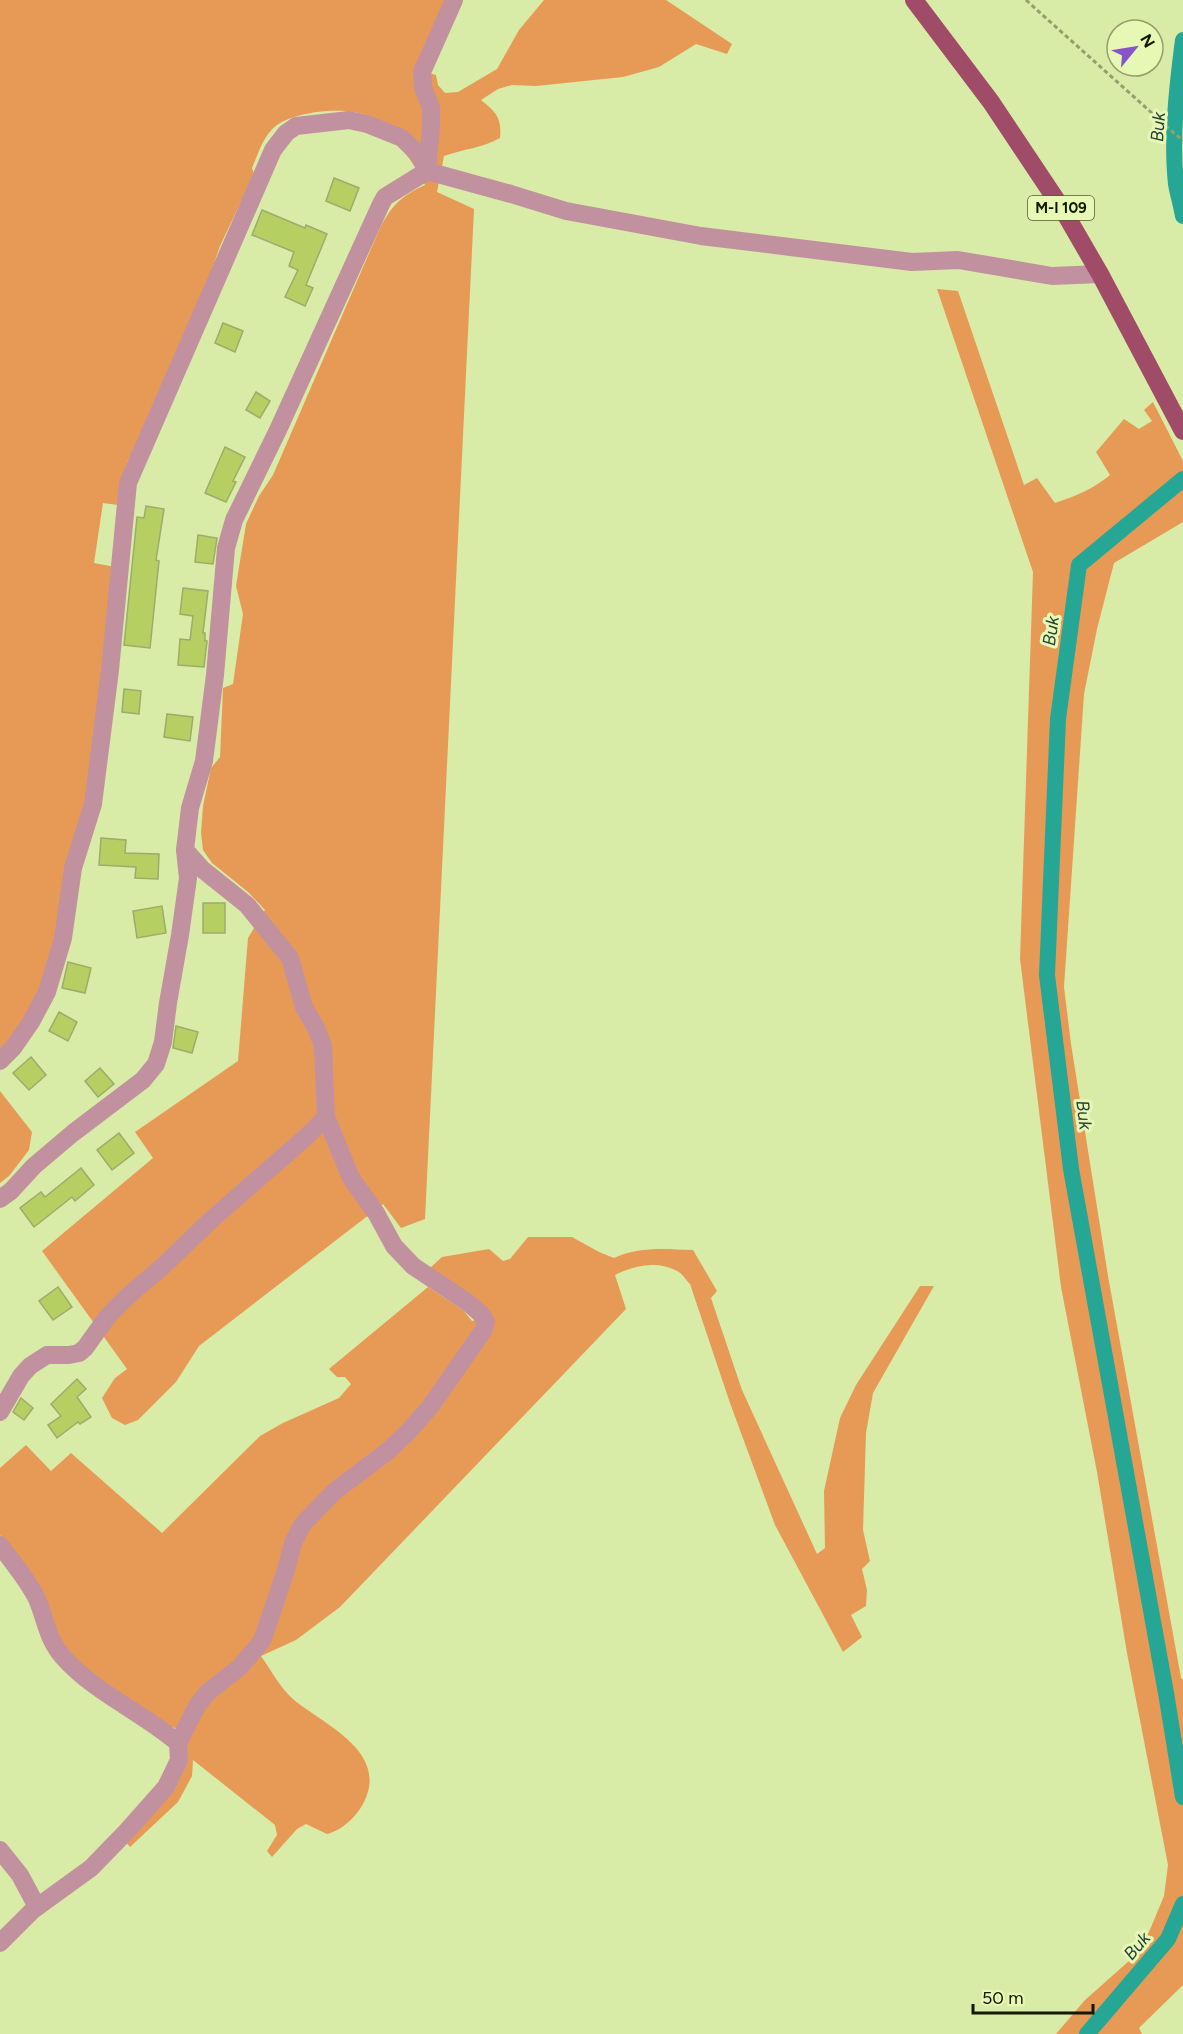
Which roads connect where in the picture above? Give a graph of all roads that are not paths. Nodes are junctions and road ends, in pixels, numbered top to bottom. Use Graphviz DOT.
graph roads {
  1 [pos="454,0"];
  2 [pos="914,0"];
  3 [pos="427,171"];
  4 [pos="1100,274"];
  5 [pos="1183,431"];
  6 [pos="185,850"];
  7 [pos="0,1061"];
  8 [pos="326,1117"];
  9 [pos="0,1199"];
  10 [pos="0,1412"];
  11 [pos="0,1545"];
  12 [pos="178,1743"];
  13 [pos="0,1850"];
  14 [pos="37,1907"];
  15 [pos="0,1944"];
  1 -- 3 [label="street"];
  2 -- 4 [label="main road, M-I 109"];
  3 -- 4 [label="street"];
  3 -- 6 [label="street"];
  3 -- 7 [label="street"];
  4 -- 5 [label="main road, M-I 109"];
  6 -- 8 [label="street"];
  6 -- 9 [label="street"];
  8 -- 10 [label="street"];
  8 -- 12 [label="street"];
  11 -- 12 [label="street"];
  12 -- 14 [label="street"];
  13 -- 14 [label="street"];
  14 -- 15 [label="street"];
}
